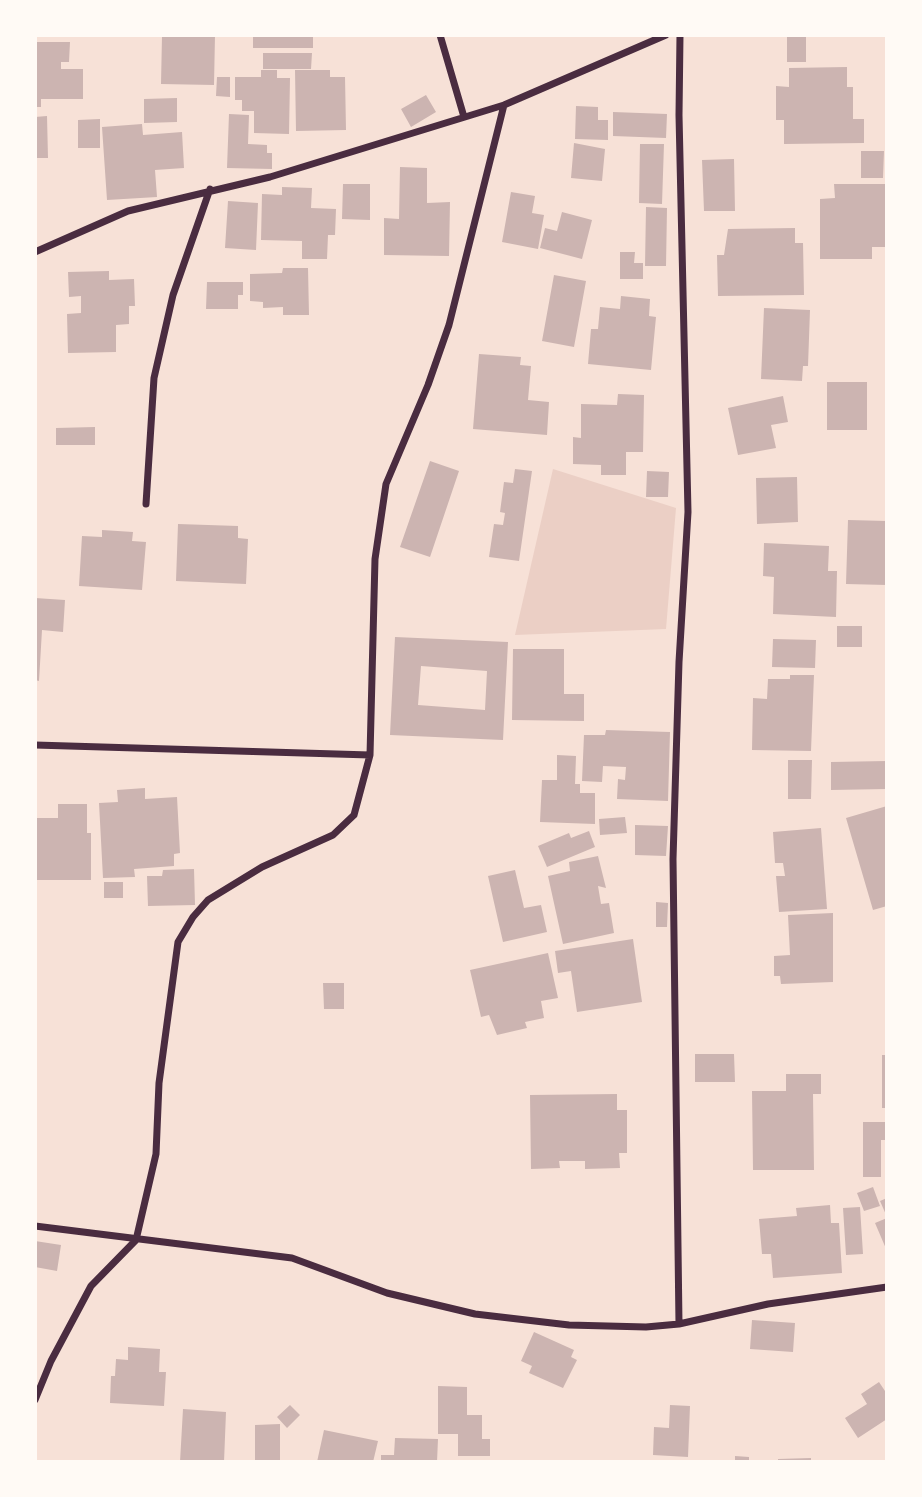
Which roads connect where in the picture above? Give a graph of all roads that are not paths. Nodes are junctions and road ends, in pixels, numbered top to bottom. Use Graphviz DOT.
graph roads {
  1 [pos="440,35"];
  2 [pos="666,35"];
  3 [pos="680,35"];
  4 [pos="504,105"];
  5 [pos="464,117"];
  6 [pos="210,189"];
  7 [pos="35,252"];
  8 [pos="146,504"];
  9 [pos="35,745"];
  10 [pos="370,755"];
  11 [pos="35,1226"];
  12 [pos="136,1240"];
  13 [pos="887,1287"];
  14 [pos="679,1324"];
  15 [pos="35,1400"];
  1 -- 5 [label="street"];
  2 -- 4 [label="street"];
  3 -- 14 [label="street"];
  4 -- 5 [label="street"];
  4 -- 10 [label="street"];
  5 -- 6 [label="street"];
  6 -- 7 [label="street"];
  6 -- 8 [label="street"];
  9 -- 10 [label="street"];
  10 -- 12 [label="street"];
  11 -- 12 [label="street"];
  12 -- 14 [label="street"];
  12 -- 15 [label="street"];
  13 -- 14 [label="street"];
}
